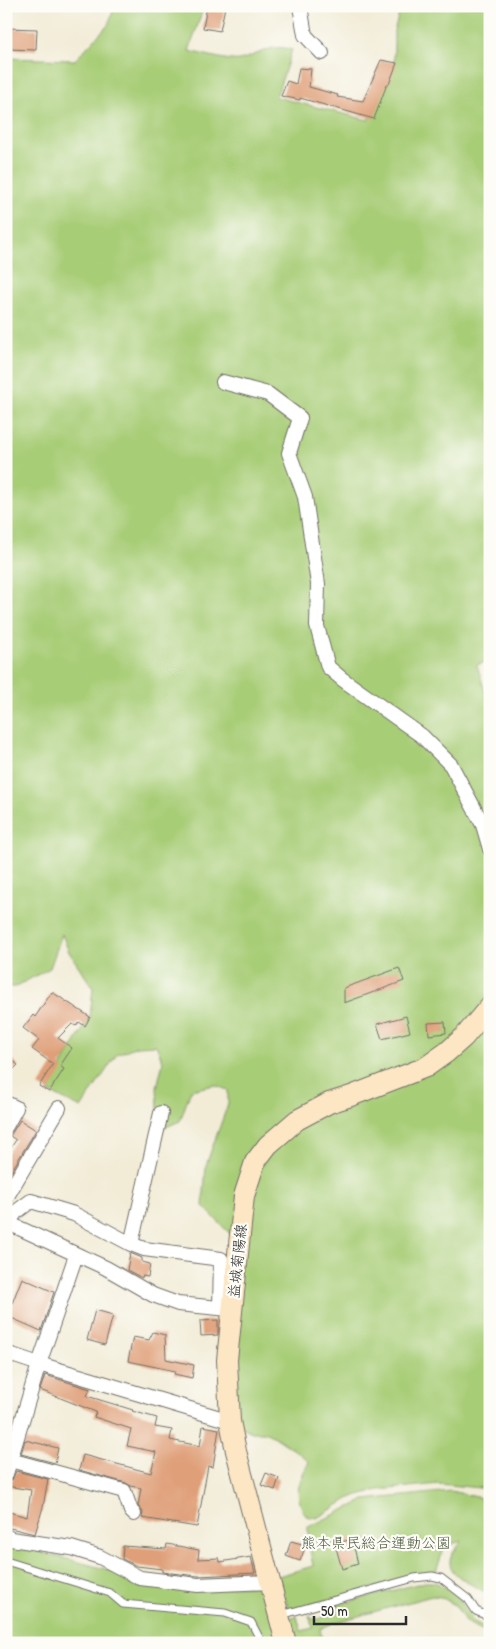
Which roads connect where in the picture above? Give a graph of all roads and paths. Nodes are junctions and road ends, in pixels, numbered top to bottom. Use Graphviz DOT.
graph roads {
  1 [pos="300,6"];
  2 [pos="322,53"];
  3 [pos="223,382"];
  4 [pos="490,849"];
  5 [pos="490,1006"];
  6 [pos="6,1103"];
  7 [pos="59,1108"];
  8 [pos="161,1113"];
  9 [pos="6,1126"];
  10 [pos="6,1198"];
  11 [pos="7,1223"];
  12 [pos="131,1244"];
  13 [pos="76,1255"];
  14 [pos="226,1309"];
  15 [pos="6,1353"];
  16 [pos="39,1364"];
  17 [pos="230,1421"];
  18 [pos="10,1460"];
  19 [pos="6,1474"];
  20 [pos="134,1514"];
  21 [pos="6,1536"];
  22 [pos="6,1561"];
  23 [pos="270,1582"];
  24 [pos="279,1615"];
  25 [pos="490,1617"];
  26 [pos="262,1643"];
  27 [pos="286,1643"];
  1 -- 2 [label="street"];
  3 -- 4 [label="street"];
  5 -- 14 [label="main road, 益城菊陽線"];
  6 -- 9 [label="street"];
  7 -- 10 [label="street"];
  8 -- 12 [label="street"];
  11 -- 12 [label="street"];
  11 -- 13 [label="street"];
  12 -- 14 [label="street"];
  13 -- 14 [label="street"];
  13 -- 16 [label="street"];
  14 -- 17 [label="main road, 益城菊陽線"];
  15 -- 16 [label="street"];
  16 -- 17 [label="street"];
  16 -- 18 [label="street"];
  17 -- 23 [label="main road, 益城菊陽線"];
  18 -- 19 [label="street"];
  18 -- 20 [label="street"];
  21 -- 23 [label="street"];
  22 -- 26 [label="lane"];
  23 -- 24 [label="main road, 益城菊陽線"];
  24 -- 25 [label="lane"];
  24 -- 27 [label="main road, 益城菊陽線"];
}
